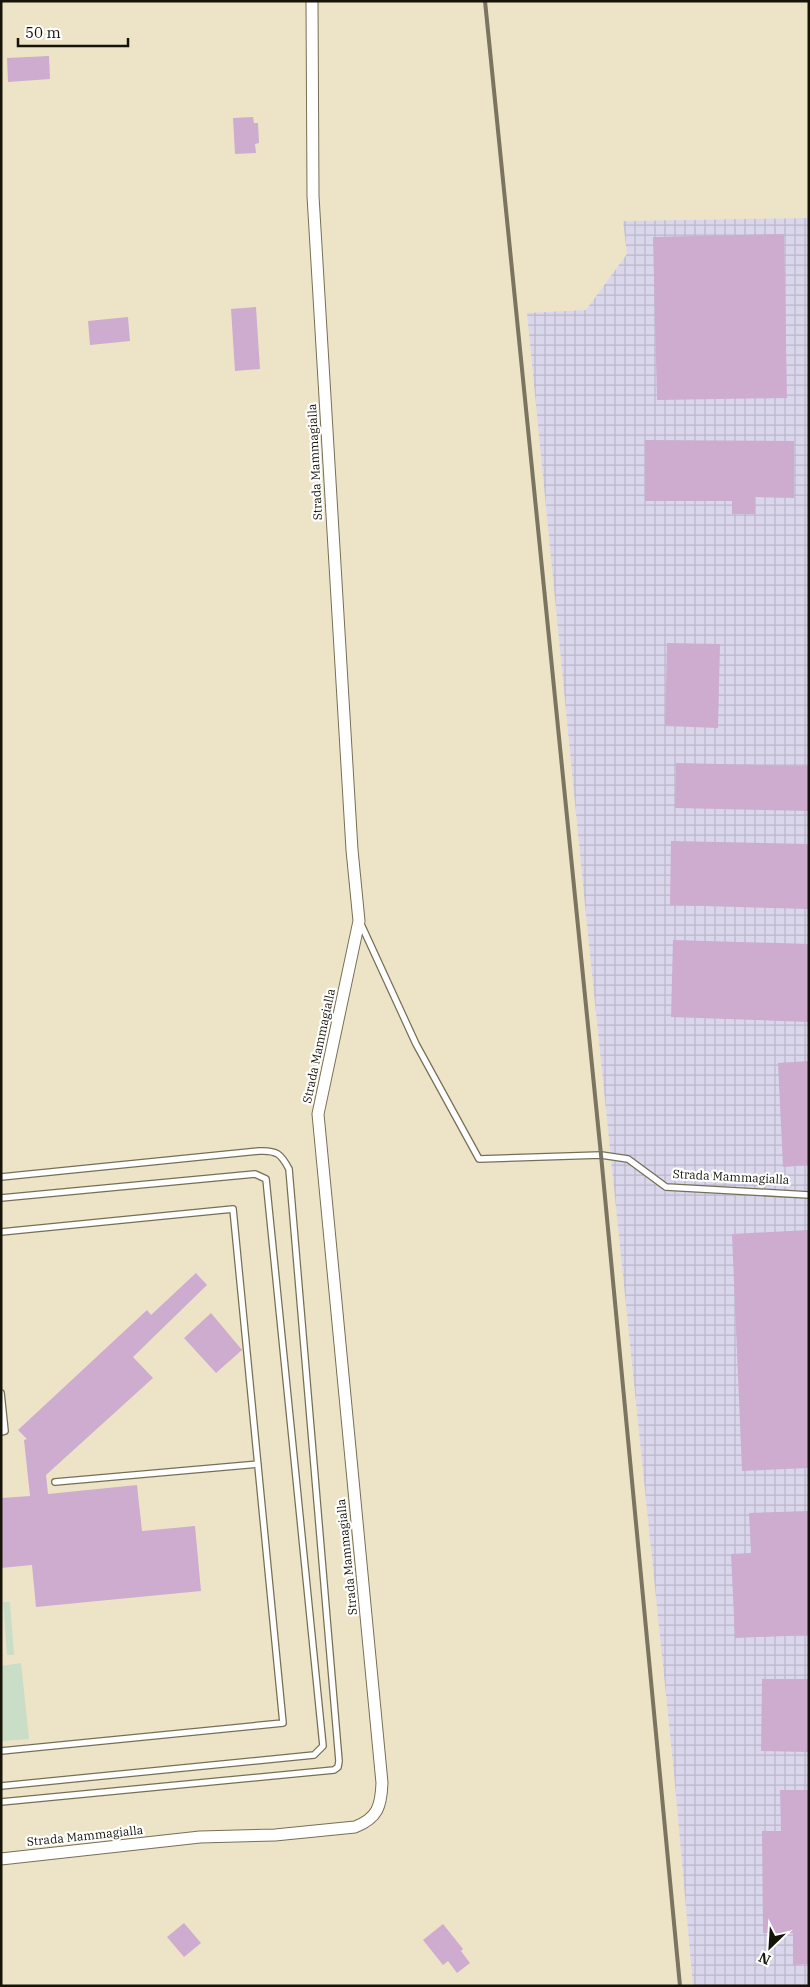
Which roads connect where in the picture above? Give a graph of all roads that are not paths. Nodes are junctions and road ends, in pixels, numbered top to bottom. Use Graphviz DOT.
graph roads {
  1 [pos="312,1"];
  2 [pos="359,921"];
  3 [pos="1,1177"];
  4 [pos="809,1195"];
  5 [pos="1,1198"];
  6 [pos="1,1232"];
  7 [pos="1,1393"];
  8 [pos="1,1432"];
  9 [pos="258,1464"];
  10 [pos="55,1482"];
  11 [pos="1,1751"];
  12 [pos="1,1786"];
  13 [pos="1,1802"];
  14 [pos="1,1859"];
  1 -- 2 [label="street, Strada Mammagialla"];
  2 -- 4 [label="lane, Strada Mammagialla"];
  2 -- 14 [label="street, Strada Mammagialla"];
  3 -- 13 [label="lane"];
  5 -- 12 [label="lane"];
  6 -- 9 [label="lane"];
  7 -- 8 [label="lane"];
  9 -- 10 [label="lane"];
  9 -- 11 [label="lane"];
}
